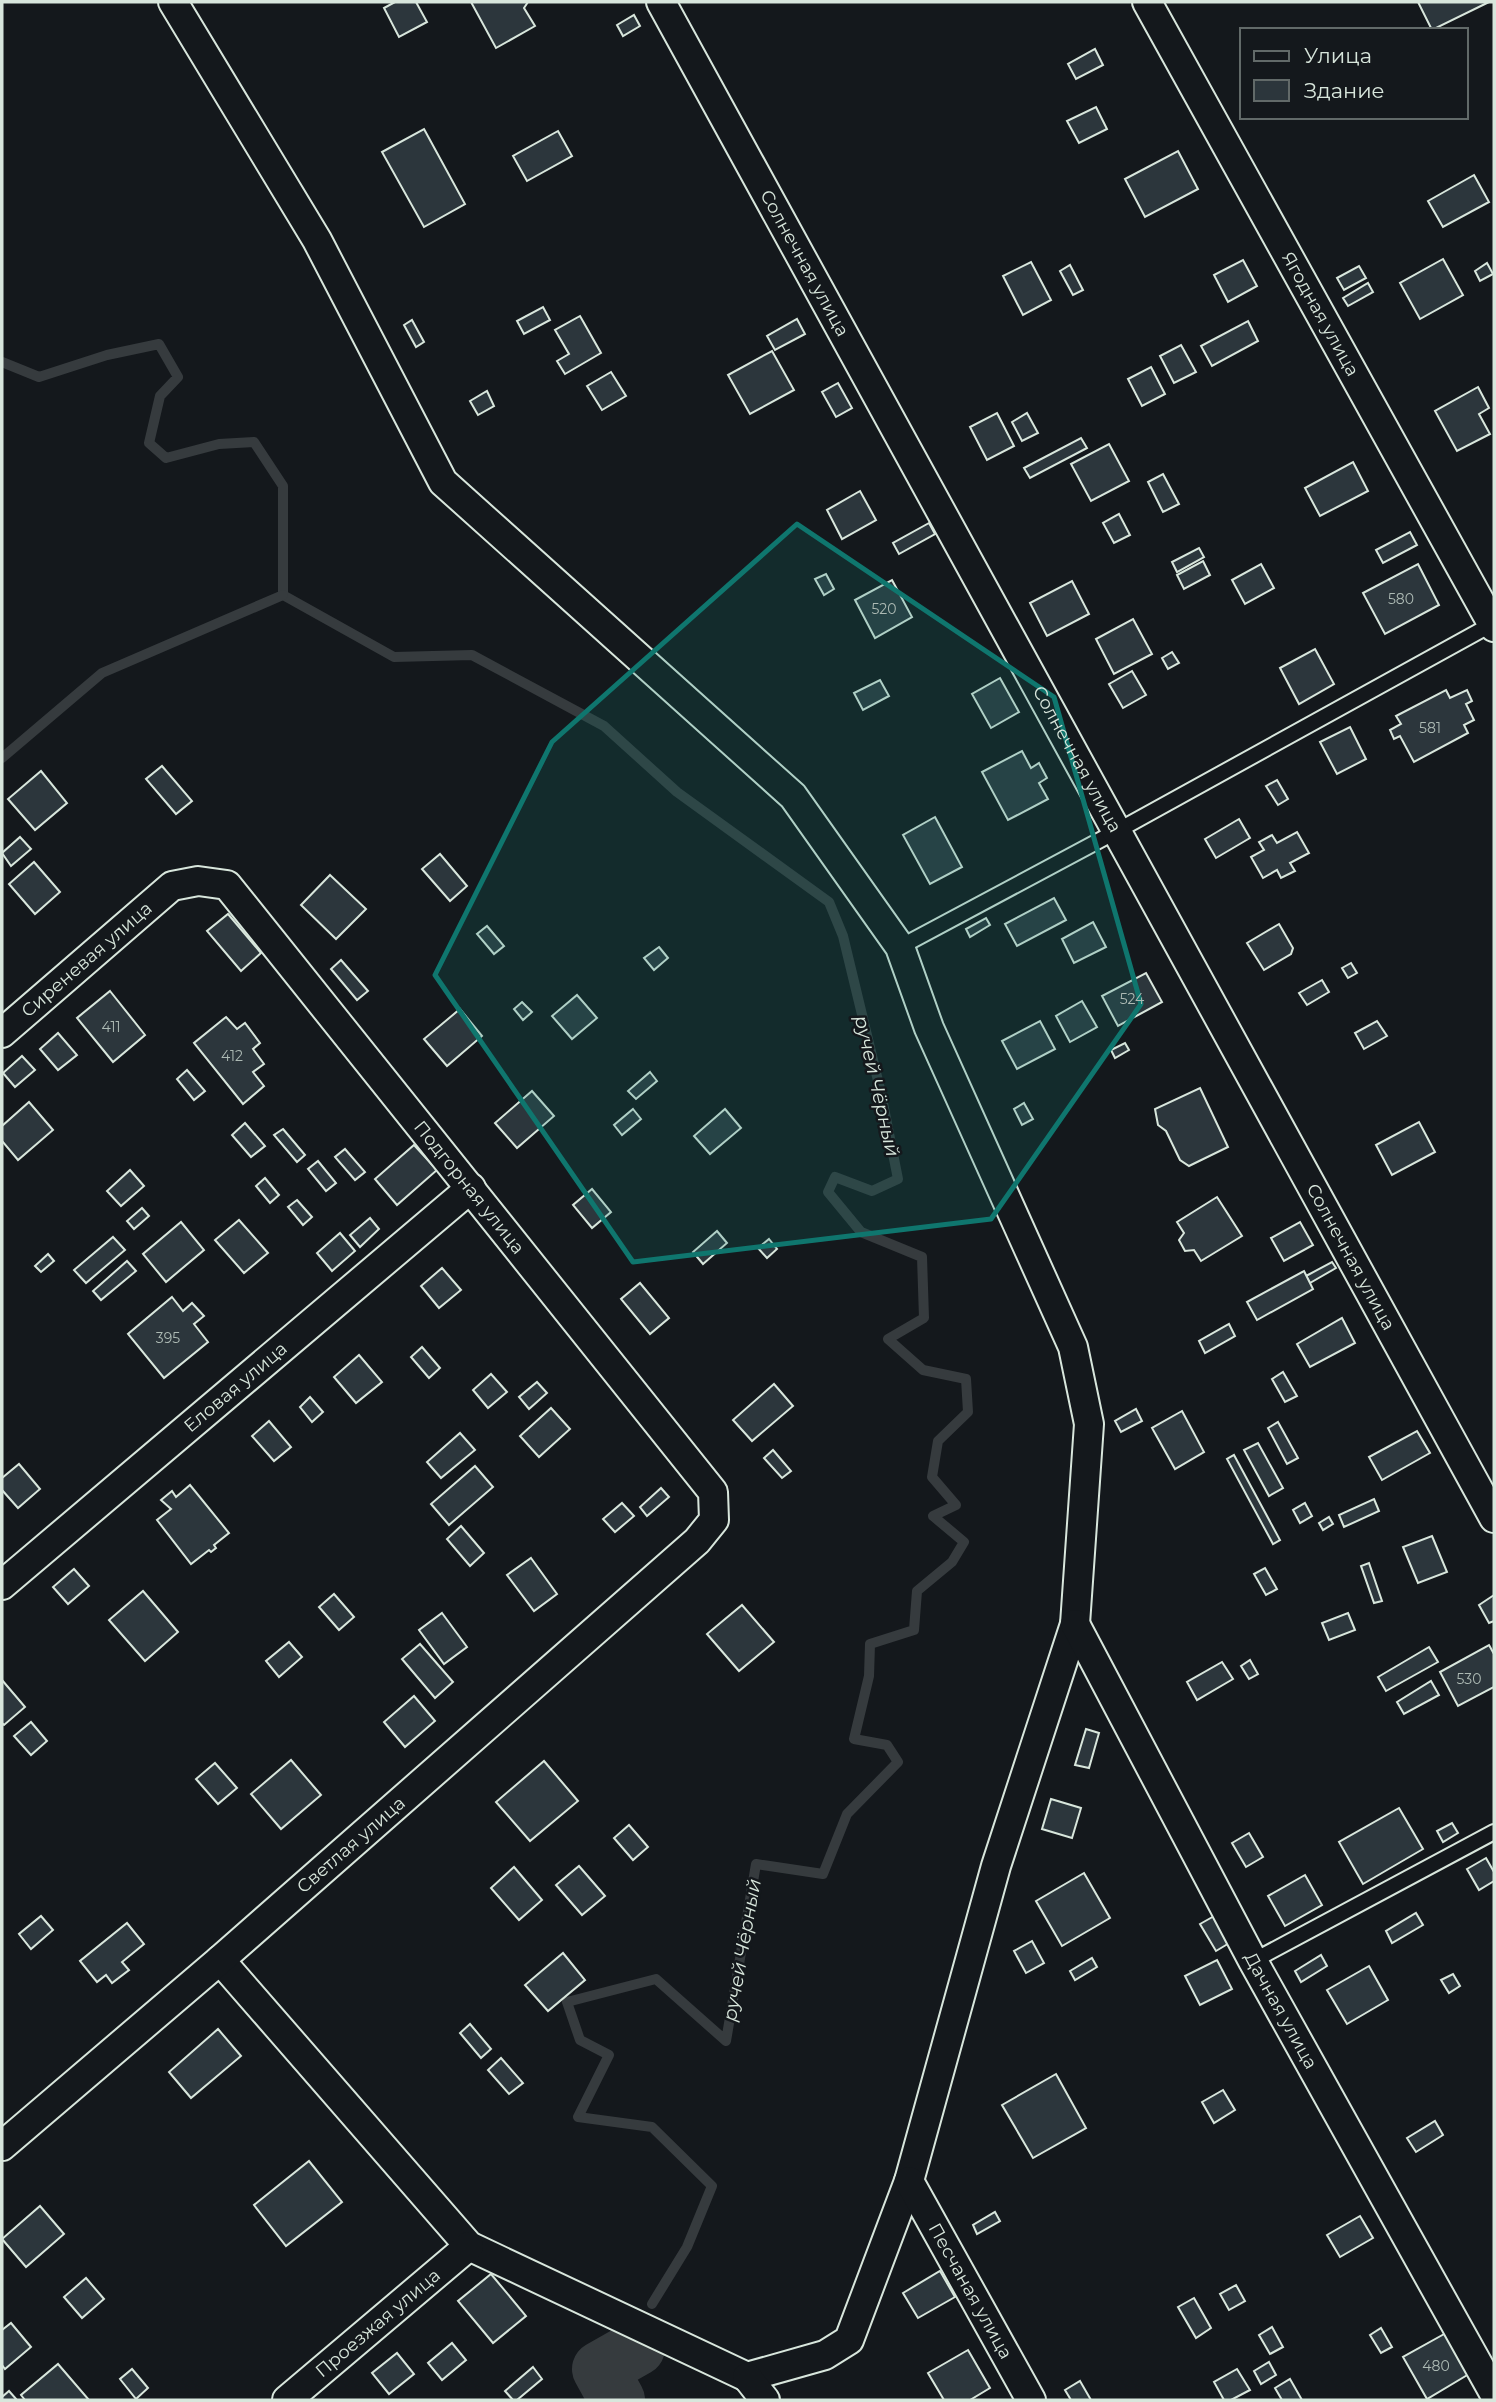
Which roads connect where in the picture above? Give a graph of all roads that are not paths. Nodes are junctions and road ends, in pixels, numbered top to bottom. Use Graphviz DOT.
graph roads {
  1 [pos="173,2"];
  2 [pos="662,2"];
  3 [pos="1147,2"];
  4 [pos="1494,625"];
  5 [pos="1117,831"];
  6 [pos="172,886"];
  7 [pos="900,947"];
  8 [pos="2,1033"];
  9 [pos="471,1188"];
  10 [pos="1494,1518"];
  11 [pos="697,1541"];
  12 [pos="2,1586"];
  13 [pos="1075,1624"];
  14 [pos="1494,1832"];
  15 [pos="220,1960"];
  16 [pos="1253,1961"];
  17 [pos="2,2146"];
  18 [pos="909,2181"];
  19 [pos="469,2246"];
  20 [pos="747,2377"];
  21 [pos="1494,2393"];
  22 [pos="287,2400"];
  23 [pos="765,2400"];
  24 [pos="1031,2400"];
  1 -- 7 [label="street"];
  2 -- 5 [label="street, Солнечная улица"];
  3 -- 4 [label="street, Ягодная улица"];
  4 -- 5 [label="lane"];
  5 -- 7 [label="lane"];
  5 -- 10 [label="street, Солнечная улица"];
  6 -- 8 [label="street, Сиреневая улица"];
  6 -- 9 [label="street, Подгорная улица"];
  7 -- 13 [label="street"];
  9 -- 11 [label="street, Подгорная улица"];
  9 -- 12 [label="street, Еловая улица"];
  11 -- 15 [label="street, Светлая улица"];
  13 -- 16 [label="street, Дачная улица"];
  13 -- 18 [label="street"];
  14 -- 16 [label="lane"];
  15 -- 17 [label="street, Светлая улица"];
  15 -- 19 [label="street"];
  16 -- 21 [label="street, Дачная улица"];
  18 -- 20 [label="street"];
  18 -- 24 [label="street, Песчаная улица"];
  19 -- 20 [label="street"];
  19 -- 22 [label="street, Проезжая улица"];
  20 -- 23 [label="street"];
}
